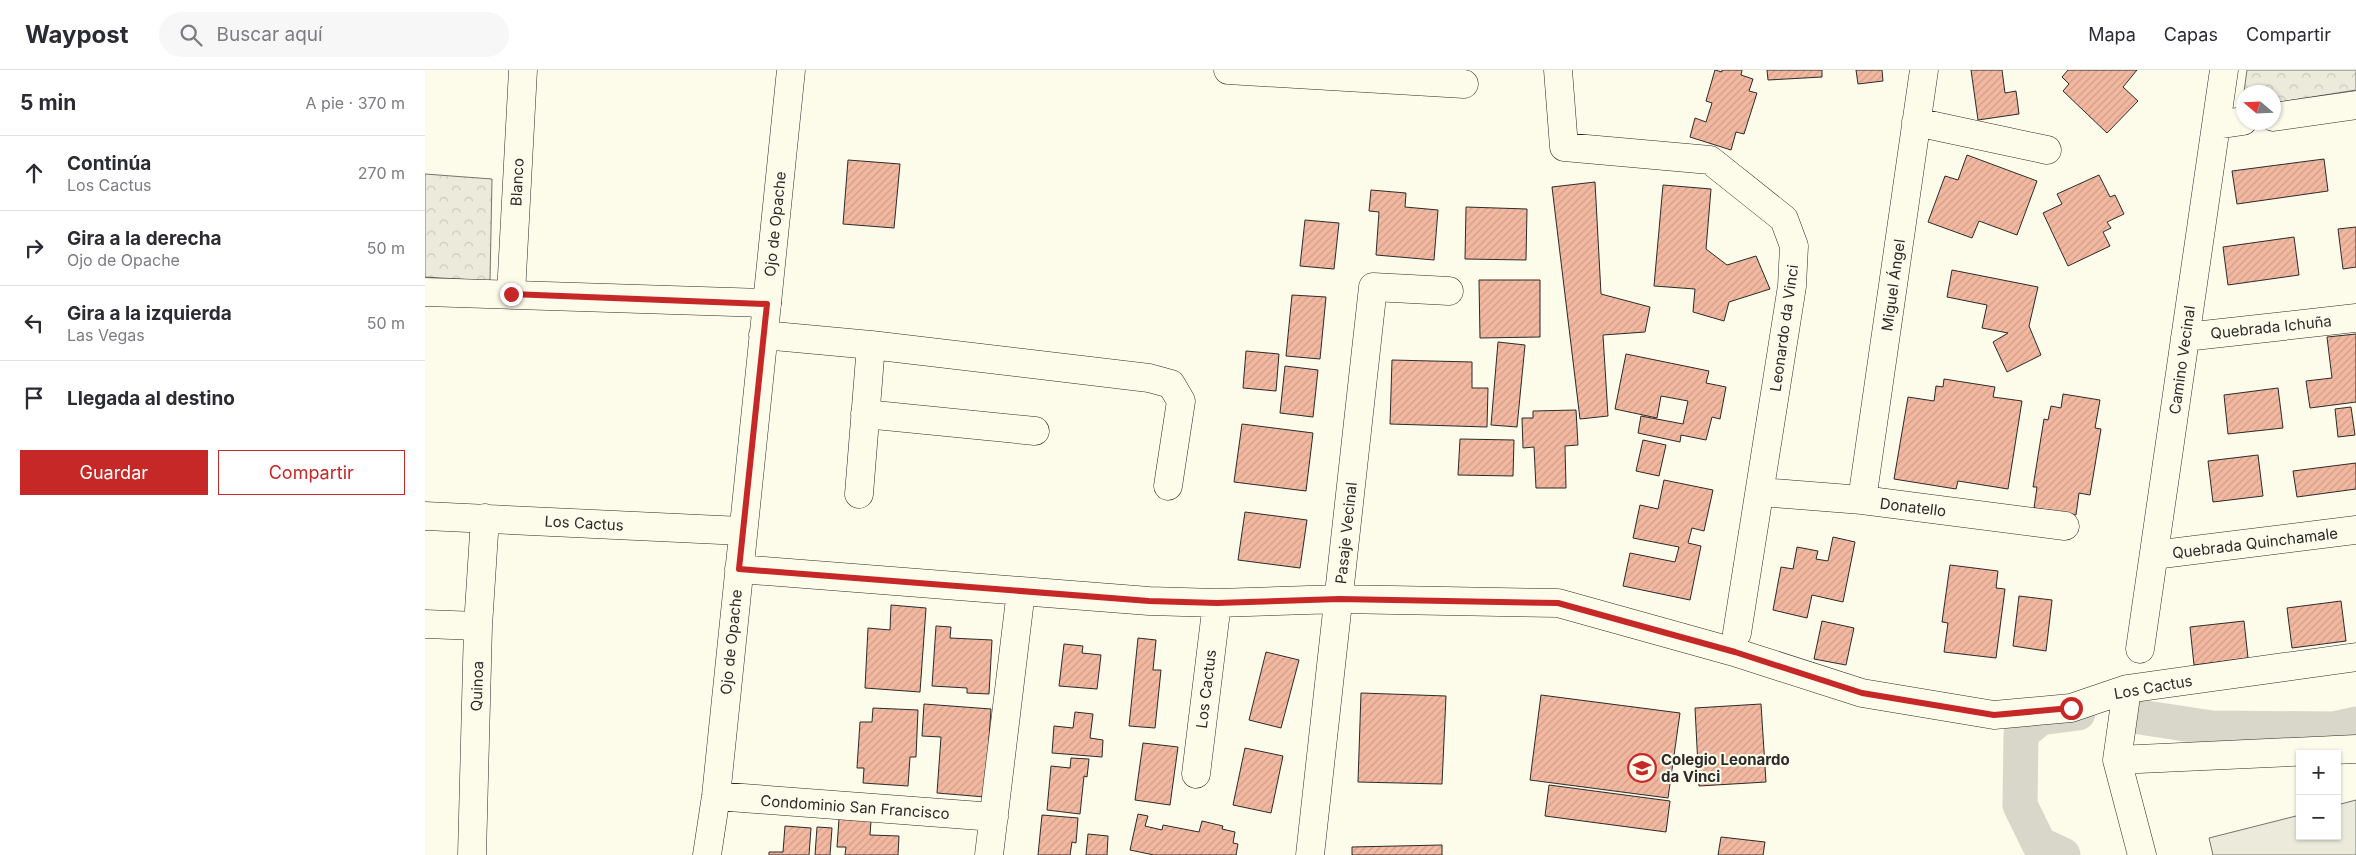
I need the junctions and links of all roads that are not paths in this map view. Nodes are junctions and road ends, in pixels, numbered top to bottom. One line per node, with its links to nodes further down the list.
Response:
1 (523, 70): 17 (street, Blanco)
2 (791, 70): 18 (street, Ojo de Opache)
3 (1228, 70): 4 (street)
4 (1238, 70): 8 (street)
5 (1558, 70): 26 (street, Leonardo da Vinci)
6 (1925, 70): 11 (street, Miguel Ángel)
7 (2224, 70): 13 (street, Camino Vecinal)
8 (1464, 84)
9 (2356, 105): 10 (street)
10 (2281, 116)
11 (1916, 122): 14 (street); 28 (street, Miguel Ángel)
12 (2236, 122): 13 (street)
13 (2216, 125): 21 (street, Camino Vecinal)
14 (2047, 150)
15 (1449, 290): 37 (street, Pasaje Vecinal)
16 (425, 292): 17 (street)
17 (511, 294): 18 (street)
18 (767, 304): 20 (street, Ojo de Opache)
19 (2356, 318): 21 (street, Quebrada Ichuña)
20 (763, 335): 22 (street); 33 (street, Ojo de Opache)
21 (2185, 337): 34 (street, Camino Vecinal)
22 (871, 345): 23 (street); 25 (street)
23 (865, 414): 24 (street); 27 (street)
24 (1035, 431)
25 (1168, 486)
26 (1760, 492): 28 (street, Donatello); 41 (street, Leonardo da Vinci)
27 (859, 494)
28 (1862, 500): 31 (street, Donatello)
29 (425, 516): 30 (street, Los Cactus)
30 (485, 518): 33 (street, Los Cactus); 40 (street, Quinoa)
31 (2065, 526)
32 (2356, 530): 34 (street, Quebrada Quinchamale)
33 (743, 531): 35 (street, Ojo de Opache)
34 (2154, 555): 42 (street, Camino Vecinal)
35 (739, 569): 36 (street, Los Cactus); 48 (street, Ojo de Opache)
36 (1021, 592): 38 (street, Los Cactus); 49 (street)
37 (1339, 599): 38 (street, Los Cactus); 44 (street, Los Cactus); 53 (street, Pasaje Vecinal)
38 (1217, 603): 47 (street, Los Cactus)
39 (425, 624): 40 (street)
40 (478, 626): 50 (street, Quinoa)
41 (1737, 633)
42 (2140, 649)
43 (2356, 658): 44 (street, Los Cactus)
44 (2127, 689): 46 (street)
45 (2356, 749): 46 (street)
46 (2117, 760): 54 (street)
47 (1196, 774)
48 (716, 796): 49 (street, Condominio San Francisco); 51 (street, Ojo de Opache)
49 (994, 817): 52 (street)
50 (472, 855)
51 (707, 855)
52 (989, 855)
53 (1309, 855)
54 (2142, 855)

